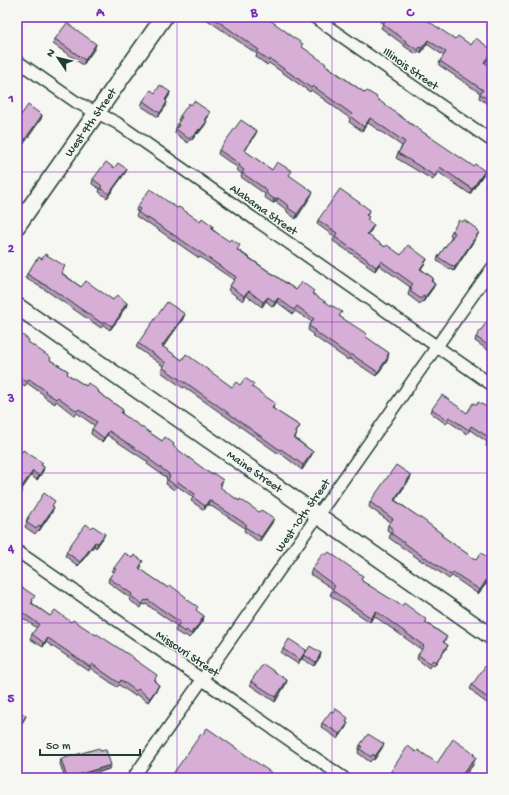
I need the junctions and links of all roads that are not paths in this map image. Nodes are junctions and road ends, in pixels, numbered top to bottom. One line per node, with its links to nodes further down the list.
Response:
1 (164, 17): 4 (street, West 9th Street)
2 (314, 17): 5 (street, Illinois Street)
3 (17, 61): 4 (street, Alabama Street)
4 (97, 112): 6 (street, West 9th Street); 9 (street, Alabama Street)
5 (492, 141)
6 (17, 226)
7 (492, 268): 9 (street, West 10th Street)
8 (17, 306): 11 (street, Maine Street)
9 (437, 346): 10 (street, Alabama Street); 11 (street, West 10th Street)
10 (492, 385)
11 (318, 515): 13 (street, Maine Street); 14 (street, West 10th Street)
12 (17, 551): 14 (street, Missouri Street)
13 (492, 637)
14 (202, 679): 15 (street, West 10th Street); 16 (street, Missouri Street)
15 (133, 778)
16 (344, 778)

